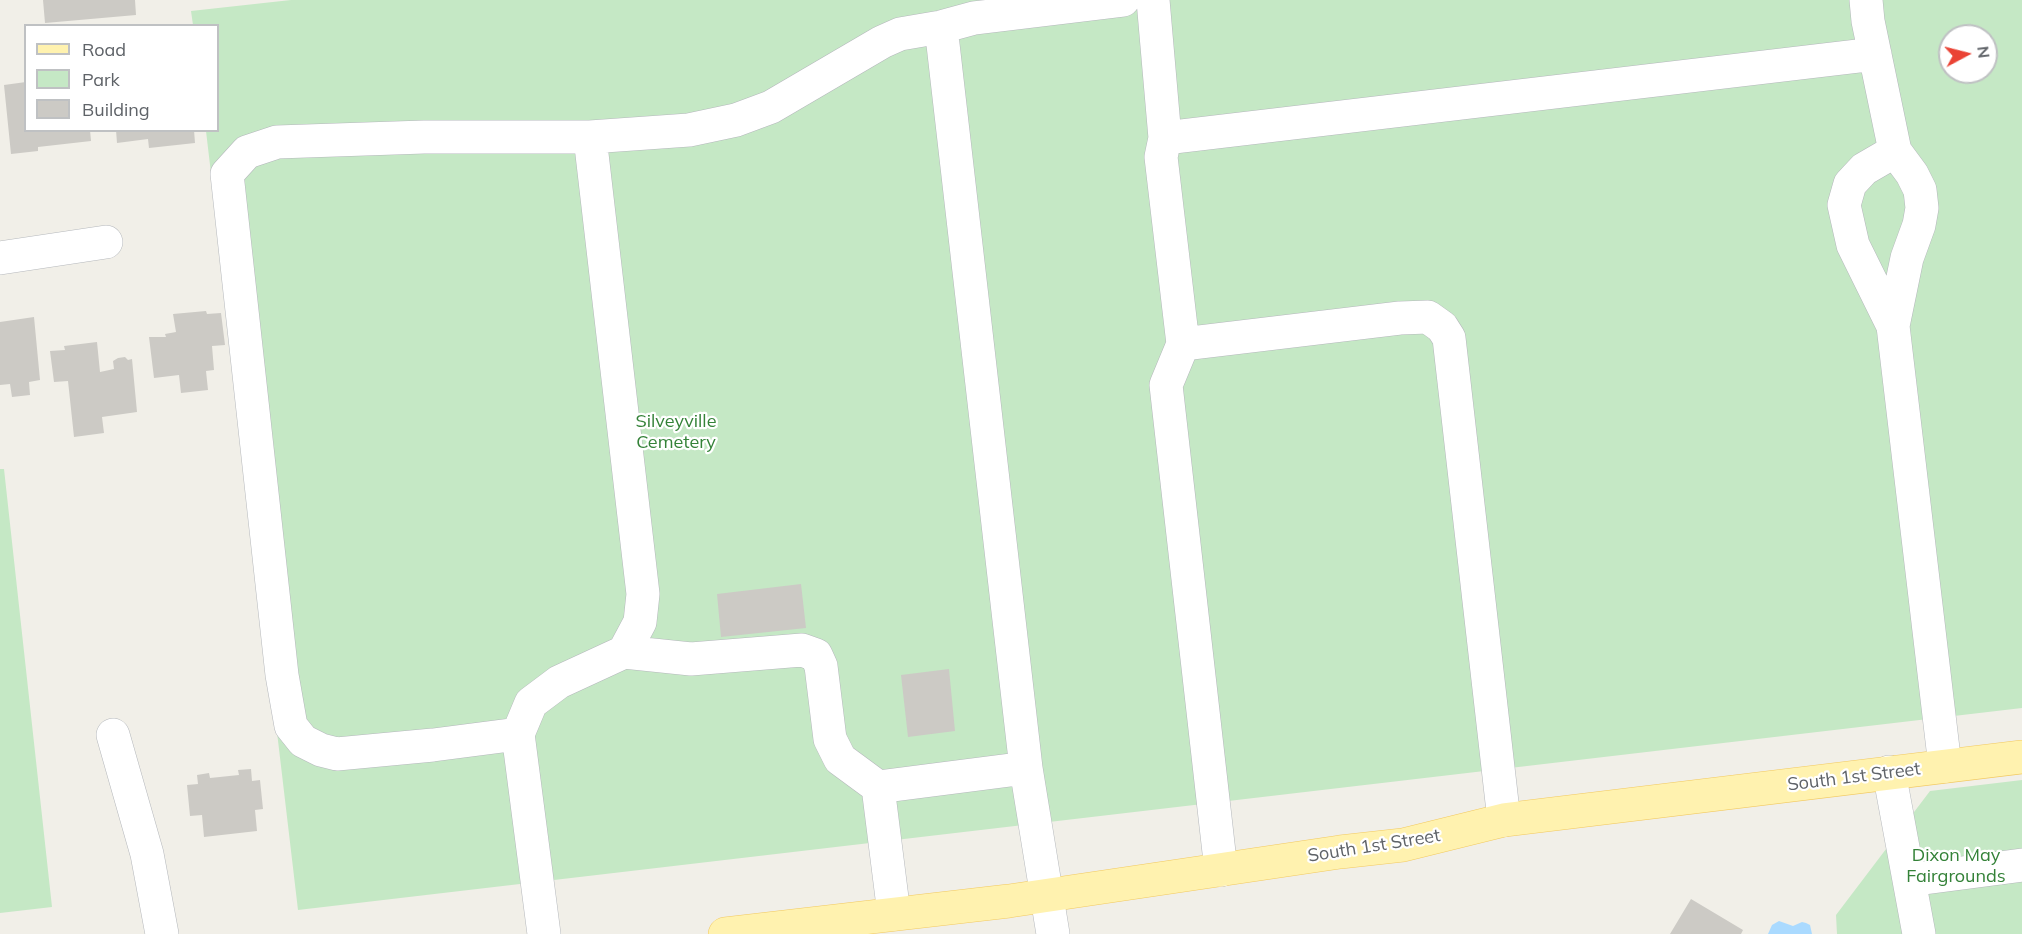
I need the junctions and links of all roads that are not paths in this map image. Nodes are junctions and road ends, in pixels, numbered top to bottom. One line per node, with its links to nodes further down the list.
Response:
1 (1123, 0): 4 (street)
2 (1153, 0): 7 (street)
3 (1866, 0): 5 (street)
4 (941, 27): 6 (street); 18 (street)
5 (1875, 54): 7 (street); 8 (street)
6 (590, 137): 13 (street); 14 (street)
7 (1165, 138): 12 (street)
8 (1895, 151): 11 (street); 11 (street)
9 (106, 242): 10 (street)
10 (0, 258)
11 (1893, 326): 17 (street)
12 (1183, 344): 21 (street); 23 (street)
13 (624, 652): 14 (street); 20 (street)
14 (518, 734): 28 (street)
15 (113, 735): 27 (street)
16 (2022, 757): 17 (main road, South 1st Street)
17 (1945, 766): 19 (main road, South 1st Street)
18 (1026, 768): 20 (street); 25 (street)
19 (1889, 772): 21 (main road, South 1st Street); 24 (street)
20 (878, 787): 26 (street)
21 (1504, 820): 23 (main road, South 1st Street)
22 (2022, 865): 24 (street)
23 (1221, 870): 25 (main road, South 1st Street)
24 (1909, 880): 31 (street)
25 (1046, 895): 26 (main road, South 1st Street); 30 (street)
26 (894, 914): 29 (main road, South 1st Street)
27 (162, 934)
28 (543, 934)
29 (725, 934)
30 (1053, 934)
31 (1919, 934)

